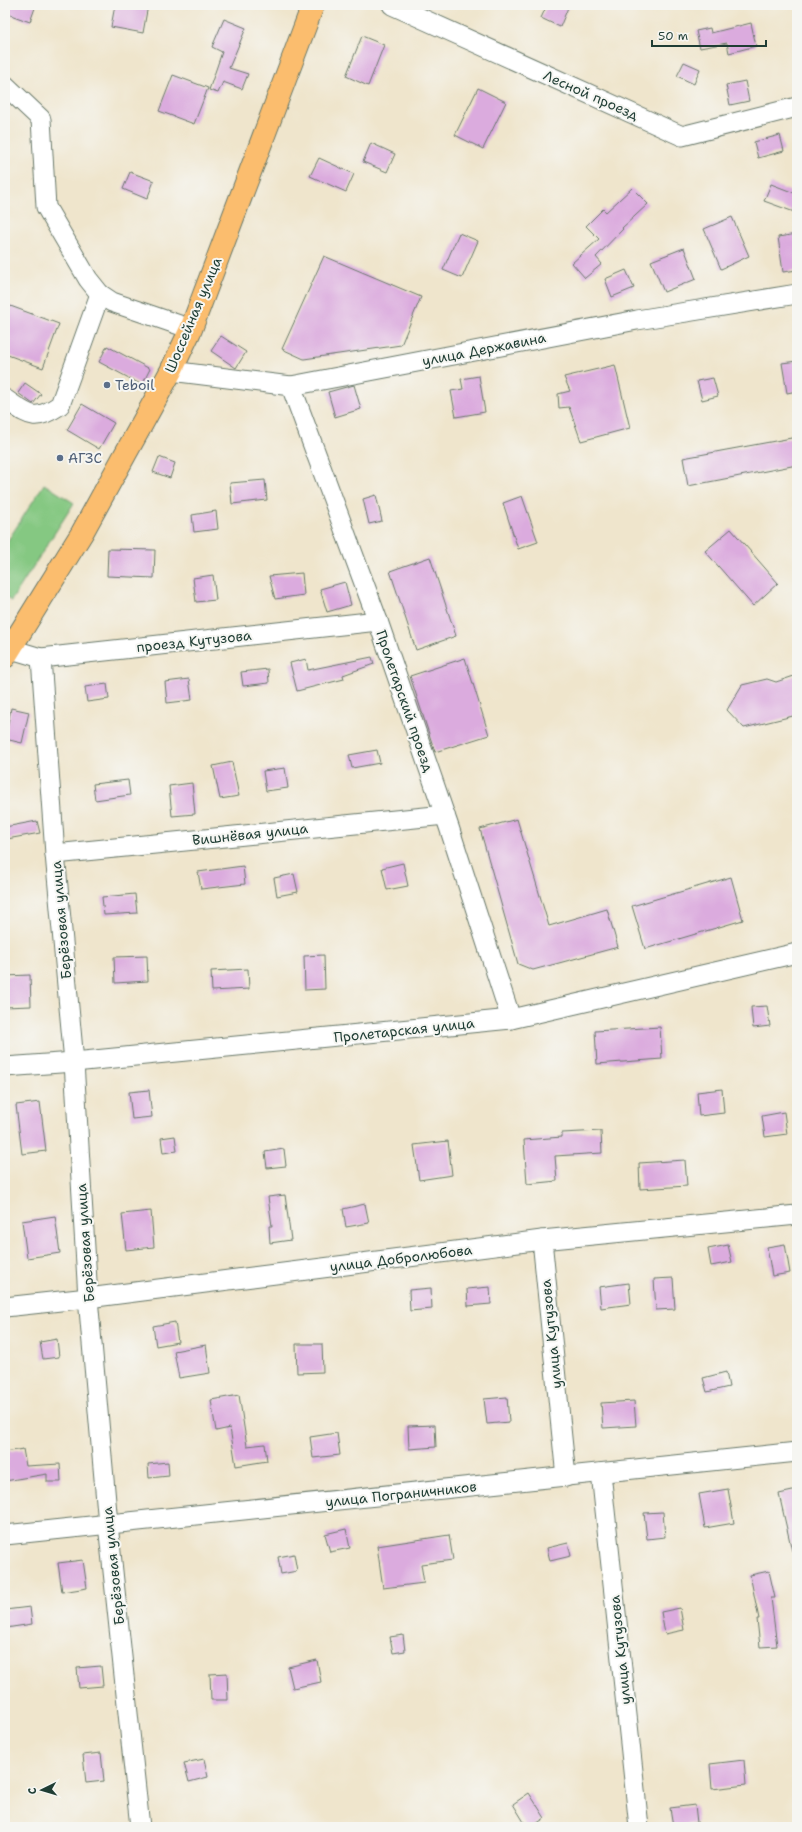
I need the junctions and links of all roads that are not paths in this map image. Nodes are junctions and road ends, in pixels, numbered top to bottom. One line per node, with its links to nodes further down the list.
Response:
1 (313, 5): 7 (main road, Шоссейная улица)
2 (392, 5): 4 (street, Лесной проезд)
3 (5, 85): 5 (street)
4 (797, 108)
5 (100, 294): 7 (street); 10 (street)
6 (797, 294): 9 (street, улица Державина)
7 (191, 329): 8 (main road, Шоссейная улица)
8 (171, 371): 9 (street, улица Державина); 12 (main road, Шоссейная улица)
9 (291, 386): 11 (street, Пролетарский проезд)
10 (5, 399)
11 (378, 621): 13 (street, проезд Кутузова); 14 (street, Пролетарский проезд)
12 (8, 653): 13 (street, проезд Кутузова)
13 (40, 658): 15 (street, Берёзовая улица)
14 (444, 815): 15 (street, Вишнёвая улица); 17 (street, Пролетарский проезд)
15 (55, 854): 18 (street, Берёзовая улица)
16 (797, 953): 17 (street, Пролетарская улица)
17 (511, 1019): 18 (street, Пролетарская улица)
18 (74, 1062): 19 (street, Пролетарская улица); 22 (street, Берёзовая улица)
19 (5, 1067)
20 (797, 1215): 21 (street, улица Добролюбова)
21 (542, 1240): 22 (street, улица Добролюбова); 26 (street, улица Кутузова)
22 (88, 1298): 23 (street, улица Добролюбова); 27 (street, Берёзовая улица)
23 (5, 1307)
24 (797, 1452): 25 (street, улица Пограничников)
25 (601, 1473): 26 (street, улица Пограничников); 30 (street, улица Кутузова)
26 (566, 1477): 27 (street, улица Пограничников)
27 (108, 1524): 28 (street, улица Пограничников); 29 (street, Берёзовая улица)
28 (5, 1535)
29 (140, 1827)
30 (639, 1827)

